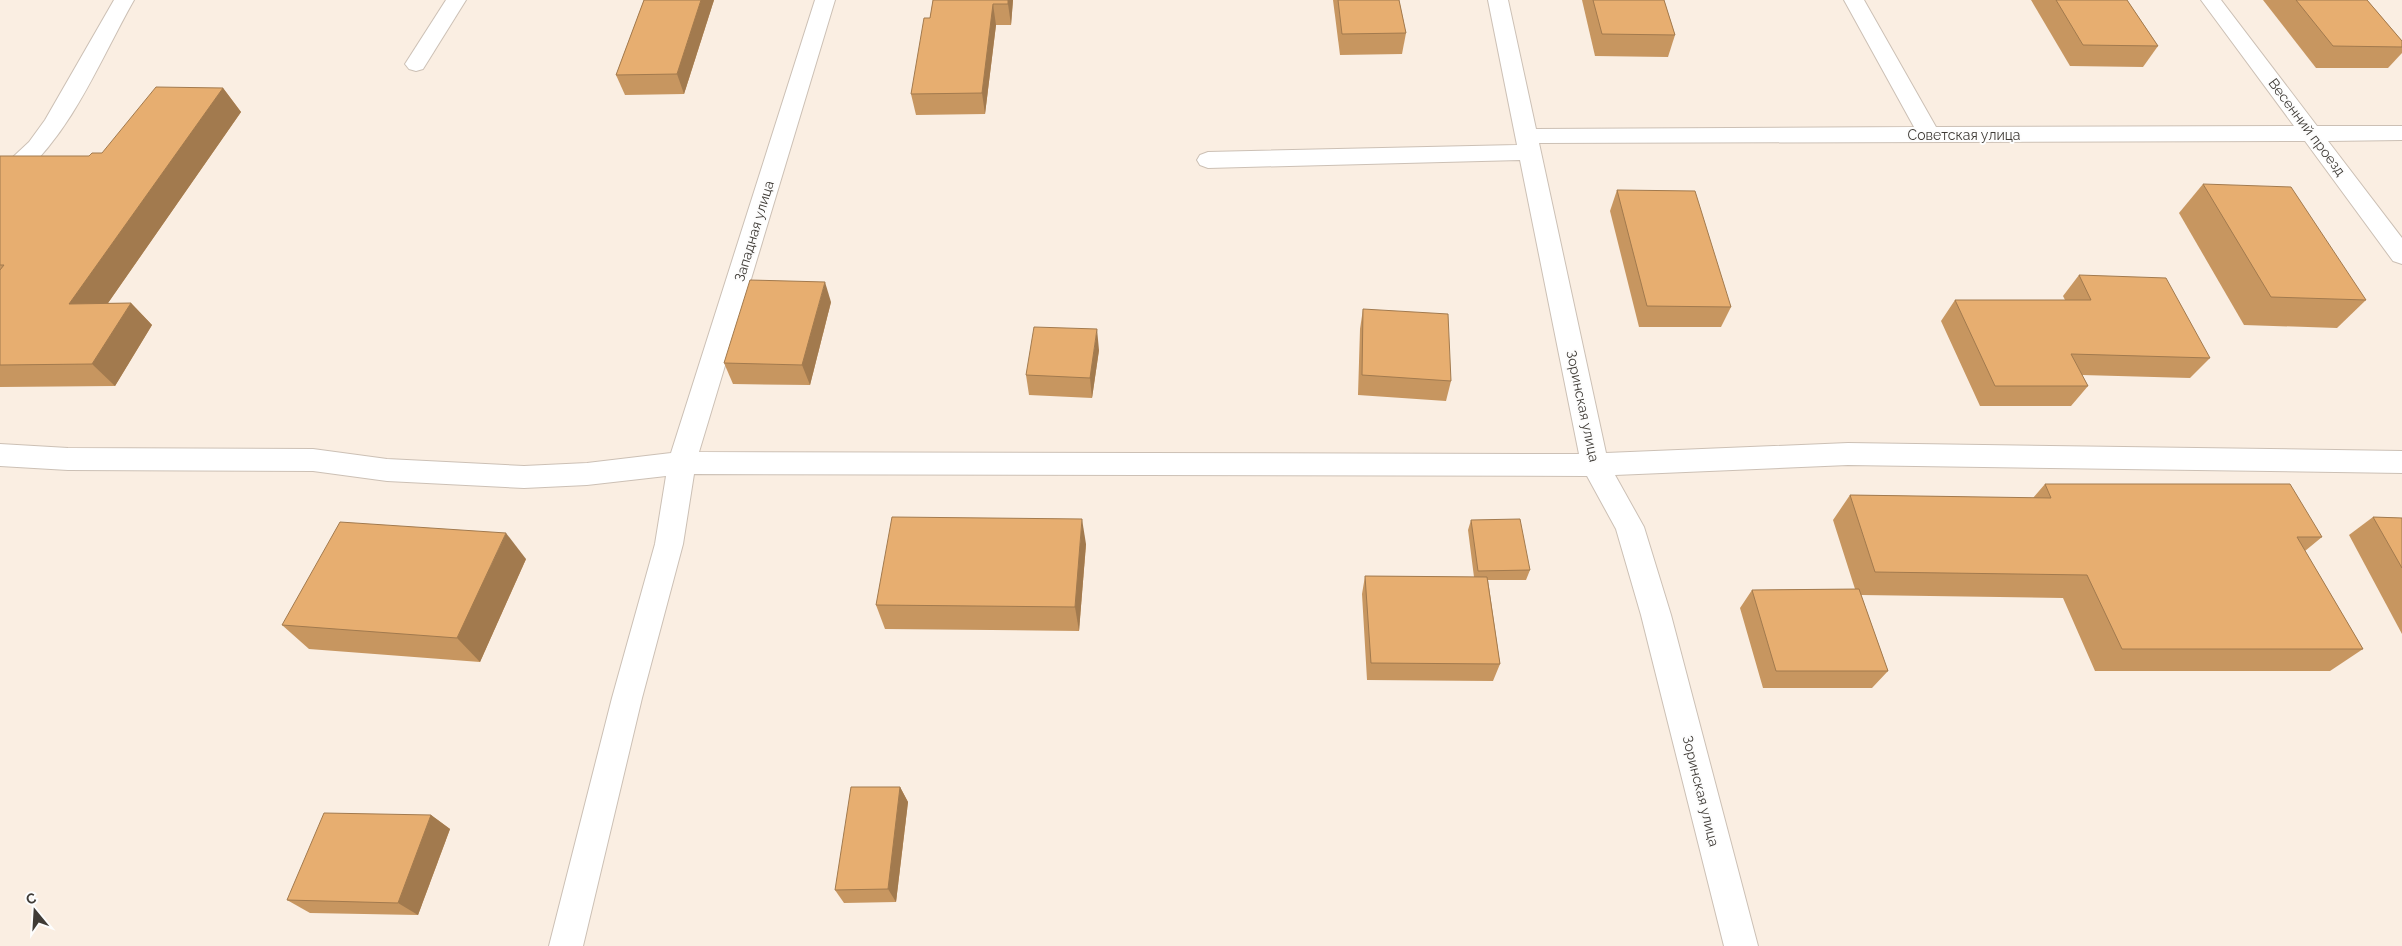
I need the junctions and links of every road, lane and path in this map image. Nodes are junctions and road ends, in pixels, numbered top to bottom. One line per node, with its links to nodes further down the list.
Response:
1 (124, 0): 13 (street)
2 (456, 0): 7 (street)
3 (825, 0): 17 (street, Западная улица)
4 (1498, 0): 11 (street, Зоринская улица)
5 (1854, 0): 10 (street)
6 (2211, 0): 8 (street, Весенний проезд)
7 (416, 64)
8 (2312, 132): 9 (street, Советская улица); 10 (street, Советская улица); 14 (street, Весенний проезд)
9 (2402, 133)
10 (1929, 135): 11 (street, Советская улица)
11 (1527, 144): 12 (street, Советская улица); 18 (street, Зоринская улица)
12 (1208, 160)
13 (0, 182)
14 (2402, 255)
15 (0, 455): 17 (street)
16 (2402, 462): 18 (street)
17 (682, 463): 18 (street); 19 (street, Западная улица)
18 (1594, 465): 20 (street, Зоринская улица)
19 (566, 946)
20 (1740, 946)

